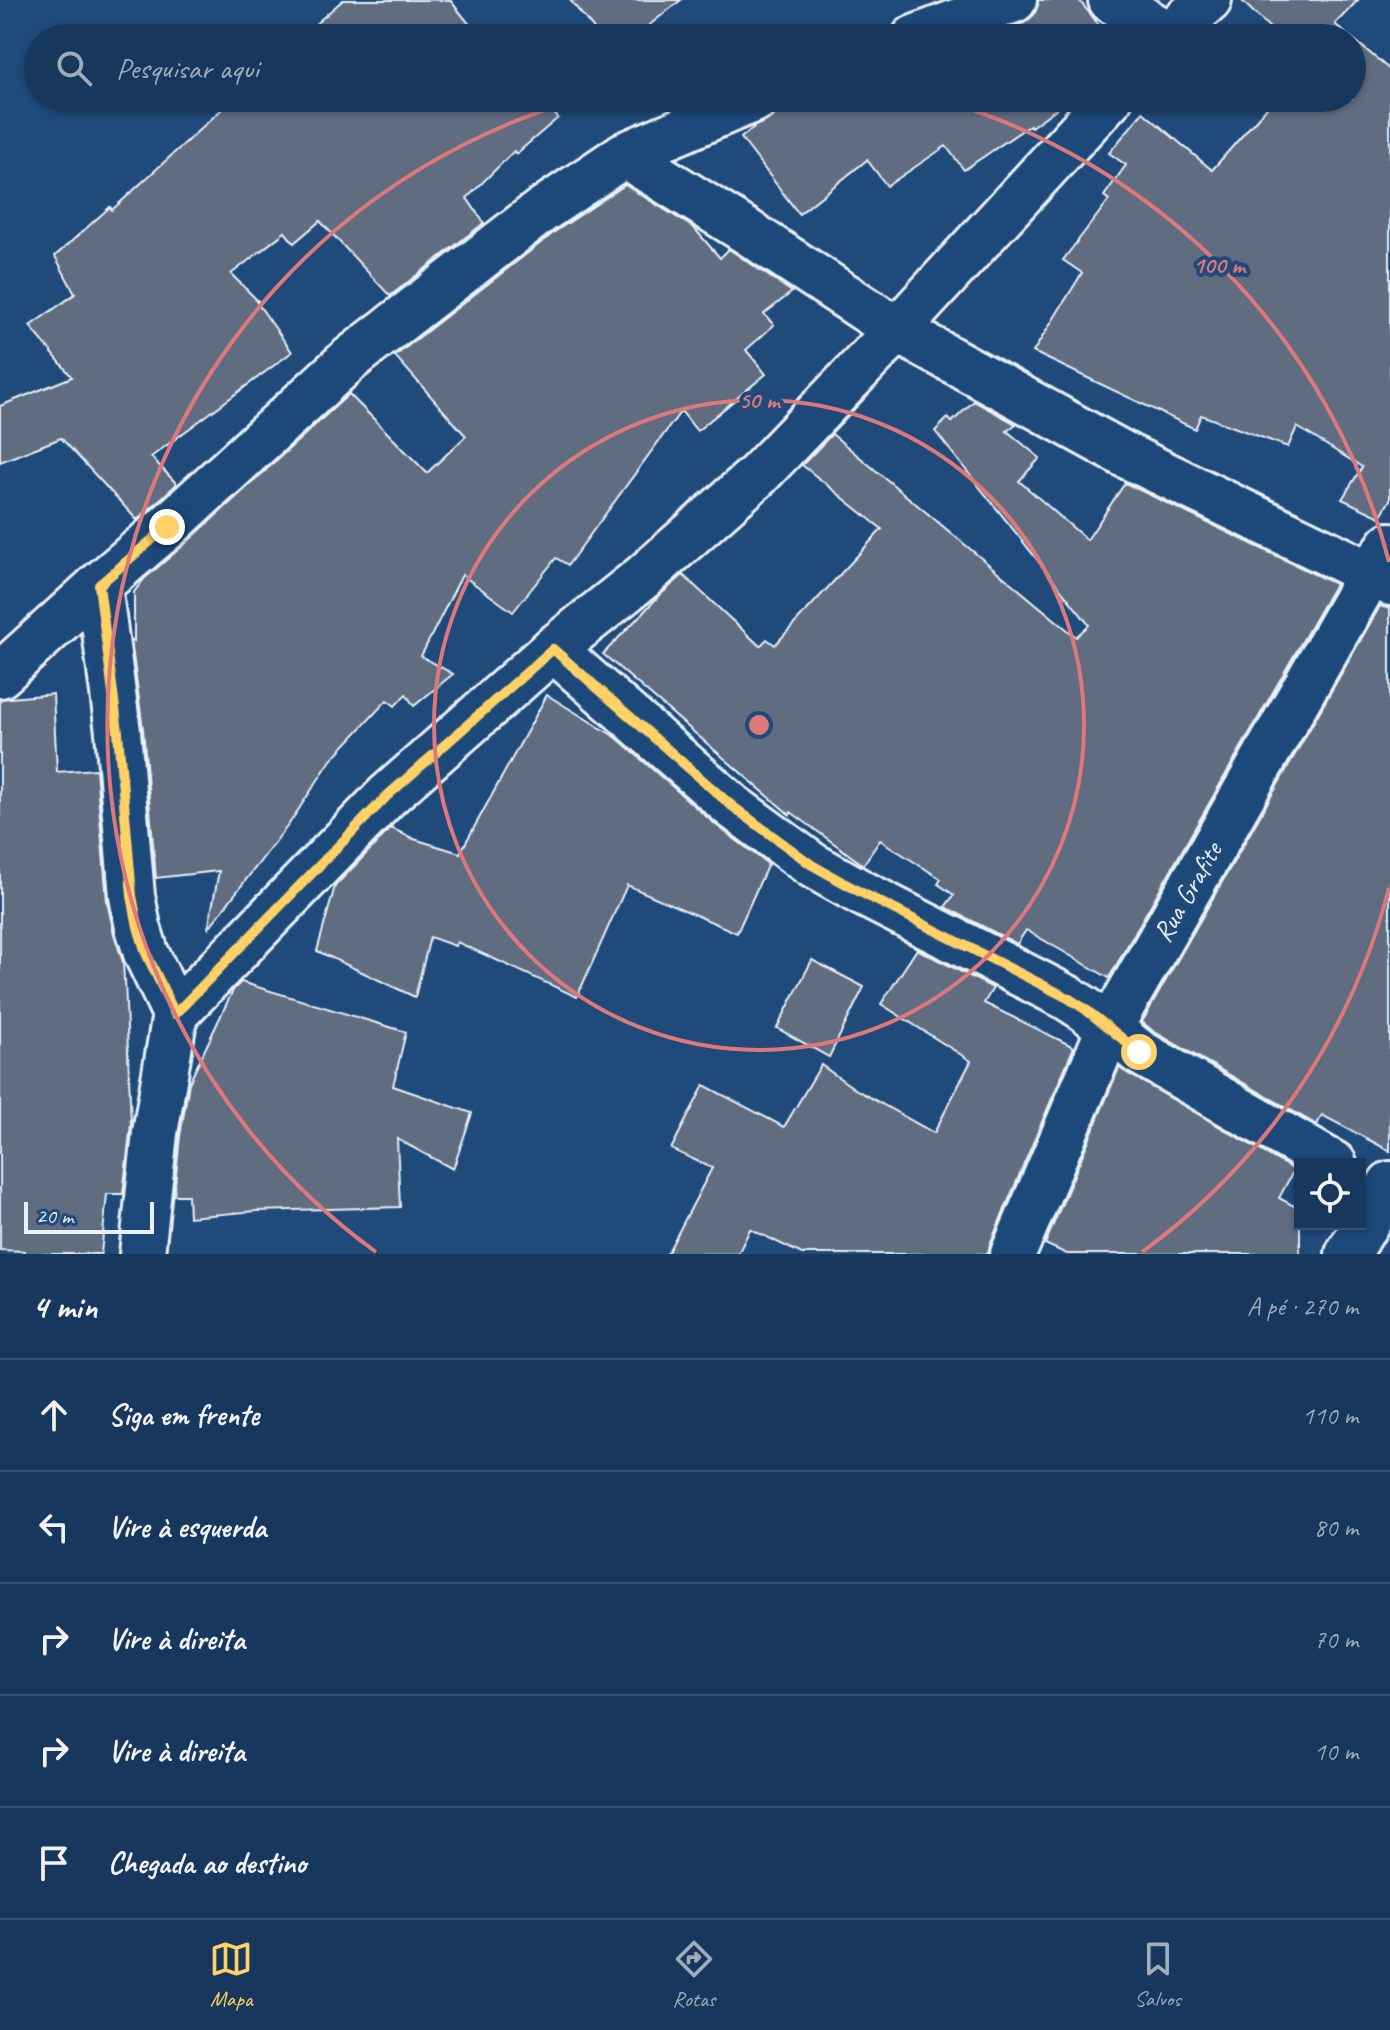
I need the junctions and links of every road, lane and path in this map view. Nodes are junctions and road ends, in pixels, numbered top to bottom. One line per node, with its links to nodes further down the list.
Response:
1 (1014, 0): 4 (street)
2 (1111, 0): 5 (street)
3 (1209, 0): 6 (street)
4 (951, 24)
5 (1148, 24)
6 (1180, 24)
7 (724, 112): 9 (street)
8 (1097, 112): 10 (street)
9 (624, 155): 10 (street); 12 (street)
10 (897, 330): 11 (street); 13 (street)
11 (1384, 567): 16 (street, Rua Grafite)
12 (99, 585): 14 (street); 15 (street)
13 (553, 649): 15 (street); 16 (street)
14 (0, 675)
15 (175, 1014): 19 (street)
16 (1109, 1029): 17 (street); 20 (street, Rua Grafite)
17 (1324, 1158)
18 (1378, 1185): 21 (street)
19 (142, 1254)
20 (1013, 1254)
21 (1348, 1254)

